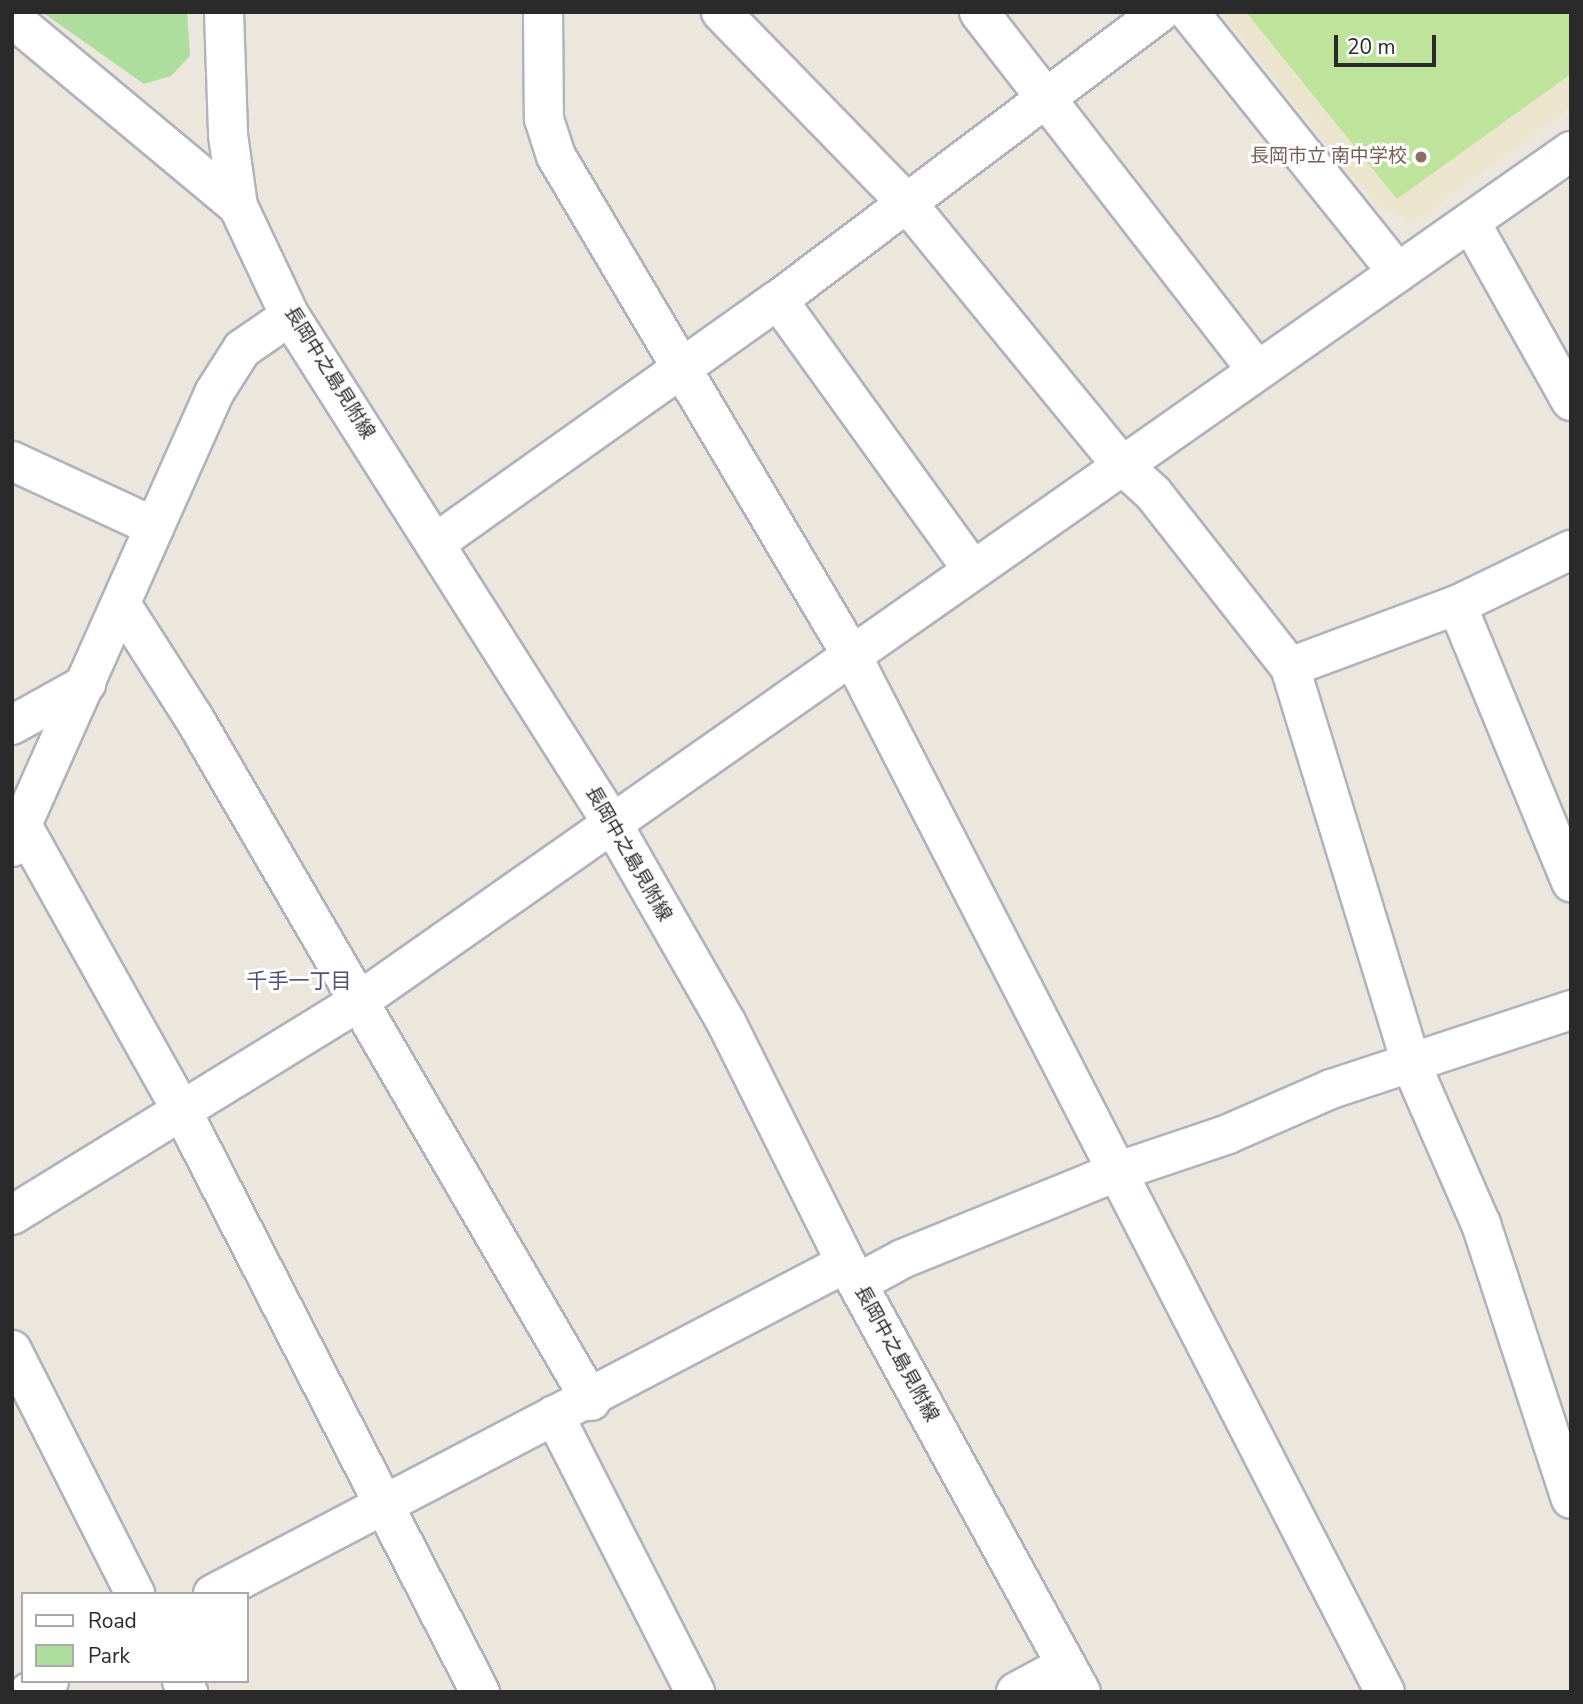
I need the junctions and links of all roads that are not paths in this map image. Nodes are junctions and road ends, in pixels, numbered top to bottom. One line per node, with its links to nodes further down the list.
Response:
1 (224, 12): 11 (street, 長岡中之島見附線)
2 (543, 12): 16 (street)
3 (721, 12): 10 (street)
4 (979, 12): 8 (street)
5 (1160, 12): 8 (street)
6 (1189, 12): 13 (street)
7 (12, 18): 11 (street)
8 (1046, 97): 10 (street); 17 (street)
9 (1571, 152): 12 (street)
10 (907, 203): 14 (street); 20 (street)
11 (238, 206): 15 (street, 長岡中之島見附線)
12 (1471, 223): 13 (street); 18 (street)
13 (1398, 273): 17 (street)
14 (778, 300): 16 (street); 24 (street)
15 (290, 316): 21 (street); 22 (street, 長岡中之島見附線)
16 (684, 366): 22 (street); 27 (street)
17 (1257, 370): 20 (street)
18 (1571, 401)
19 (12, 461): 21 (street)
20 (1121, 464): 24 (street); 28 (street)
21 (155, 527): 25 (street)
22 (437, 542): 31 (street, 長岡中之島見附線)
23 (1571, 550): 26 (street)
24 (973, 570): 27 (street)
25 (121, 604): 29 (street); 34 (street)
26 (1457, 606): 28 (street); 33 (street)
27 (852, 656): 31 (street); 38 (street)
28 (1290, 667): 36 (street)
29 (86, 684): 30 (street); 32 (street)
30 (12, 725)
31 (612, 823): 34 (street); 40 (street, 長岡中之島見附線)
32 (17, 836): 37 (street)
33 (1571, 882)
34 (358, 1002): 37 (street); 42 (street)
35 (1571, 1010): 36 (street)
36 (1411, 1065): 38 (street); 44 (street)
37 (182, 1111): 39 (street); 45 (street)
38 (1119, 1171): 40 (street); 54 (street)
39 (12, 1215)
40 (852, 1273): 42 (street); 48 (street, 長岡中之島見附線)
41 (12, 1350): 46 (street)
42 (591, 1401): 43 (street)
43 (554, 1415): 45 (street); 52 (street)
44 (1570, 1495)
45 (381, 1504): 47 (street); 51 (street)
46 (134, 1592)
47 (217, 1592)
48 (1074, 1678): 53 (street)
49 (45, 1683): 50 (street)
50 (29, 1692)
51 (480, 1692)
52 (695, 1692)
53 (1016, 1692)
54 (1385, 1692)

